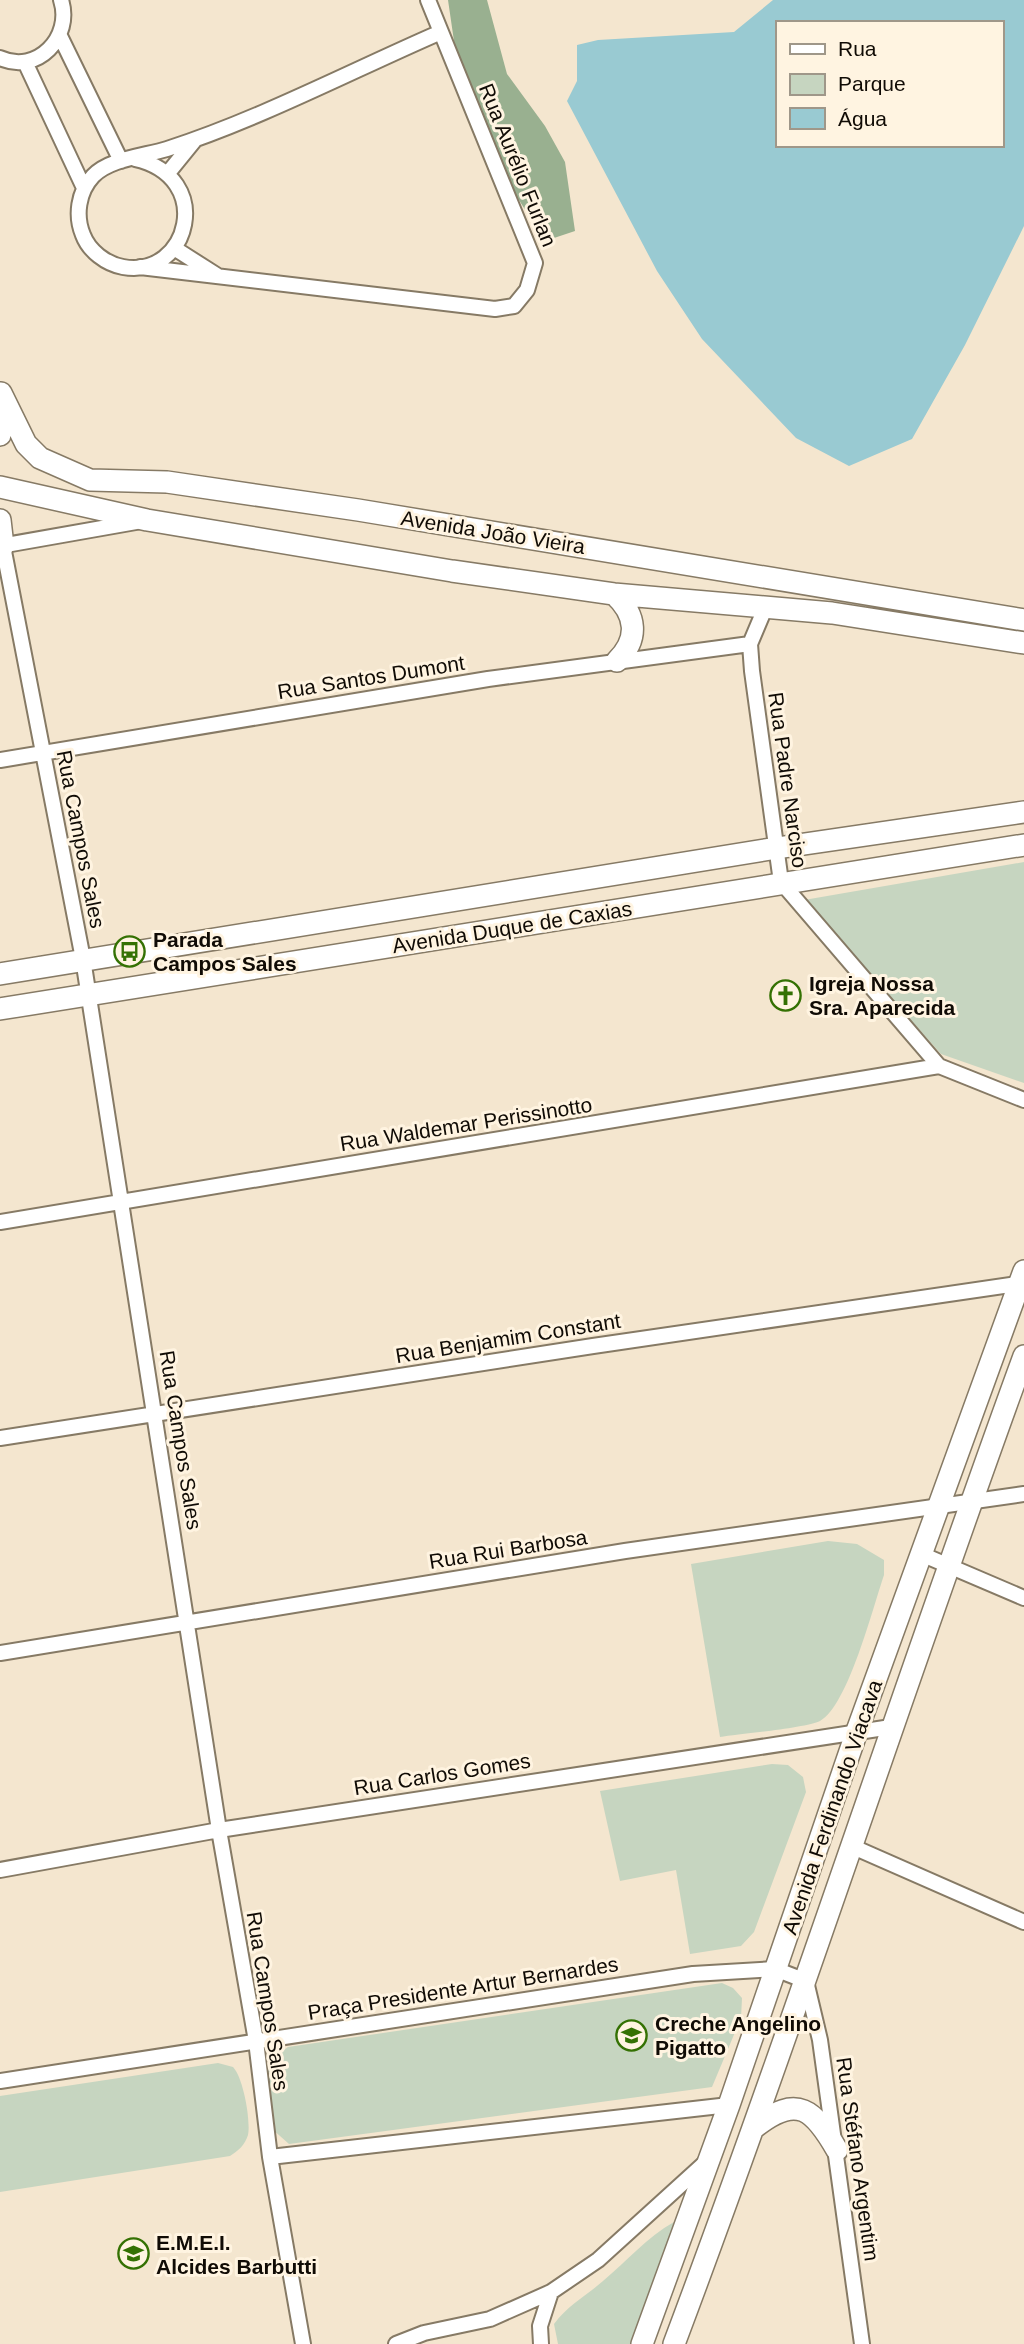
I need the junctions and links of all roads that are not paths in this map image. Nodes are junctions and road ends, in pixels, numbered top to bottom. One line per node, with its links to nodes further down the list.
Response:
1 (61, 0): 4 (street)
2 (428, 0): 3 (street, Rua Aurélio Furlan)
3 (441, 32): 7 (street); 13 (street, Rua Aurélio Furlan)
4 (60, 36): 6 (street); 8 (street)
5 (3, 62): 6 (street)
6 (25, 62): 10 (street)
7 (195, 140): 8 (street); 9 (street)
8 (128, 160): 9 (street); 10 (street)
9 (168, 173): 11 (street)
10 (84, 188): 12 (street)
11 (174, 248): 12 (street); 13 (street, Rua Aurélio Furlan)
12 (140, 267): 13 (street, Rua Aurélio Furlan)
13 (222, 279)
14 (1, 391): 15 (street); 22 (street, Avenida João Vieira)
15 (0, 436)
16 (0, 487): 18 (street, Avenida João Vieira)
17 (0, 520): 19 (street)
18 (147, 520): 19 (street); 20 (street, Avenida João Vieira)
19 (2, 546): 26 (street, Rua Campos Sales)
20 (614, 594): 21 (street, Avenida João Vieira); 25 (street)
21 (766, 606): 23 (street, Avenida João Vieira); 24 (street)
22 (1024, 620)
23 (1024, 643)
24 (750, 644): 25 (street, Rua Santos Dumont); 30 (street, Rua Padre Narciso)
25 (617, 662): 26 (street, Rua Santos Dumont)
26 (44, 753): 27 (street, Rua Santos Dumont); 32 (street, Rua Campos Sales)
27 (0, 760)
28 (1024, 812): 30 (street, Avenida Duque de Caxias)
29 (1024, 845): 31 (street, Avenida Duque de Caxias)
30 (777, 848): 31 (street, Rua Padre Narciso); 32 (street, Avenida Duque de Caxias)
31 (781, 882): 34 (street, Avenida Duque de Caxias); 36 (street, Rua Padre Narciso)
32 (83, 959): 33 (street, Avenida Duque de Caxias); 34 (street, Rua Campos Sales)
33 (0, 974)
34 (88, 995): 35 (street, Avenida Duque de Caxias); 38 (street, Rua Campos Sales)
35 (0, 1009)
36 (939, 1066): 37 (street, Rua Padre Narciso); 38 (street, Rua Waldemar Perissinotto)
37 (1024, 1100)
38 (122, 1202): 39 (street, Rua Waldemar Perissinotto); 42 (street, Rua Campos Sales)
39 (0, 1222)
40 (1022, 1280): 42 (street, Rua Benjamim Constant); 46 (street, Avenida Ferdinando Viacava)
41 (1024, 1356): 45 (street, Avenida Ferdinando Viacava)
42 (156, 1415): 43 (street, Rua Benjamim Constant); 50 (street, Rua Campos Sales)
43 (0, 1438)
44 (1024, 1494): 45 (street, Rua Rui Barbosa)
45 (971, 1502): 46 (street, Rua Rui Barbosa); 48 (street, Avenida Ferdinando Viacava)
46 (939, 1507): 47 (street, Avenida Ferdinando Viacava); 50 (street, Rua Rui Barbosa)
47 (921, 1554): 48 (street); 53 (street, Avenida Ferdinando Viacava)
48 (949, 1565): 49 (street); 52 (street, Avenida Ferdinando Viacava)
49 (1024, 1598)
50 (188, 1622): 51 (street, Rua Rui Barbosa); 54 (street, Rua Campos Sales)
51 (0, 1653)
52 (891, 1727): 53 (street, Rua Carlos Gomes); 55 (street, Avenida Ferdinando Viacava)
53 (856, 1731): 54 (street, Rua Carlos Gomes); 58 (street, Avenida Ferdinando Viacava)
54 (219, 1830): 56 (street, Rua Carlos Gomes); 60 (street, Rua Campos Sales)
55 (851, 1846): 57 (street); 59 (street, Avenida Ferdinando Viacava)
56 (0, 1870)
57 (1024, 1922)
58 (775, 1969): 59 (street, Praça Presidente Artur Bernardes); 60 (street, Praça Presidente Artur Bernardes); 62 (street, Avenida Ferdinando Viacava)
59 (806, 1981): 63 (street, Avenida Ferdinando Viacava); 64 (street, Rua Stéfano Argentim)
60 (256, 2041): 61 (street, Praça Presidente Artur Bernardes); 65 (street, Rua Campos Sales)
61 (0, 2081)
62 (729, 2105): 65 (street); 66 (street, Avenida Ferdinando Viacava)
63 (755, 2127): 64 (street); 72 (street, Avenida Ferdinando Viacava)
64 (837, 2150): 73 (street, Rua Stéfano Argentim)
65 (270, 2157): 68 (street, Rua Campos Sales)
66 (709, 2159): 67 (street); 71 (street, Avenida Ferdinando Viacava)
67 (551, 2292): 69 (street); 70 (street)
68 (303, 2344)
69 (396, 2344)
70 (541, 2344)
71 (642, 2344)
72 (674, 2344)
73 (862, 2344)

